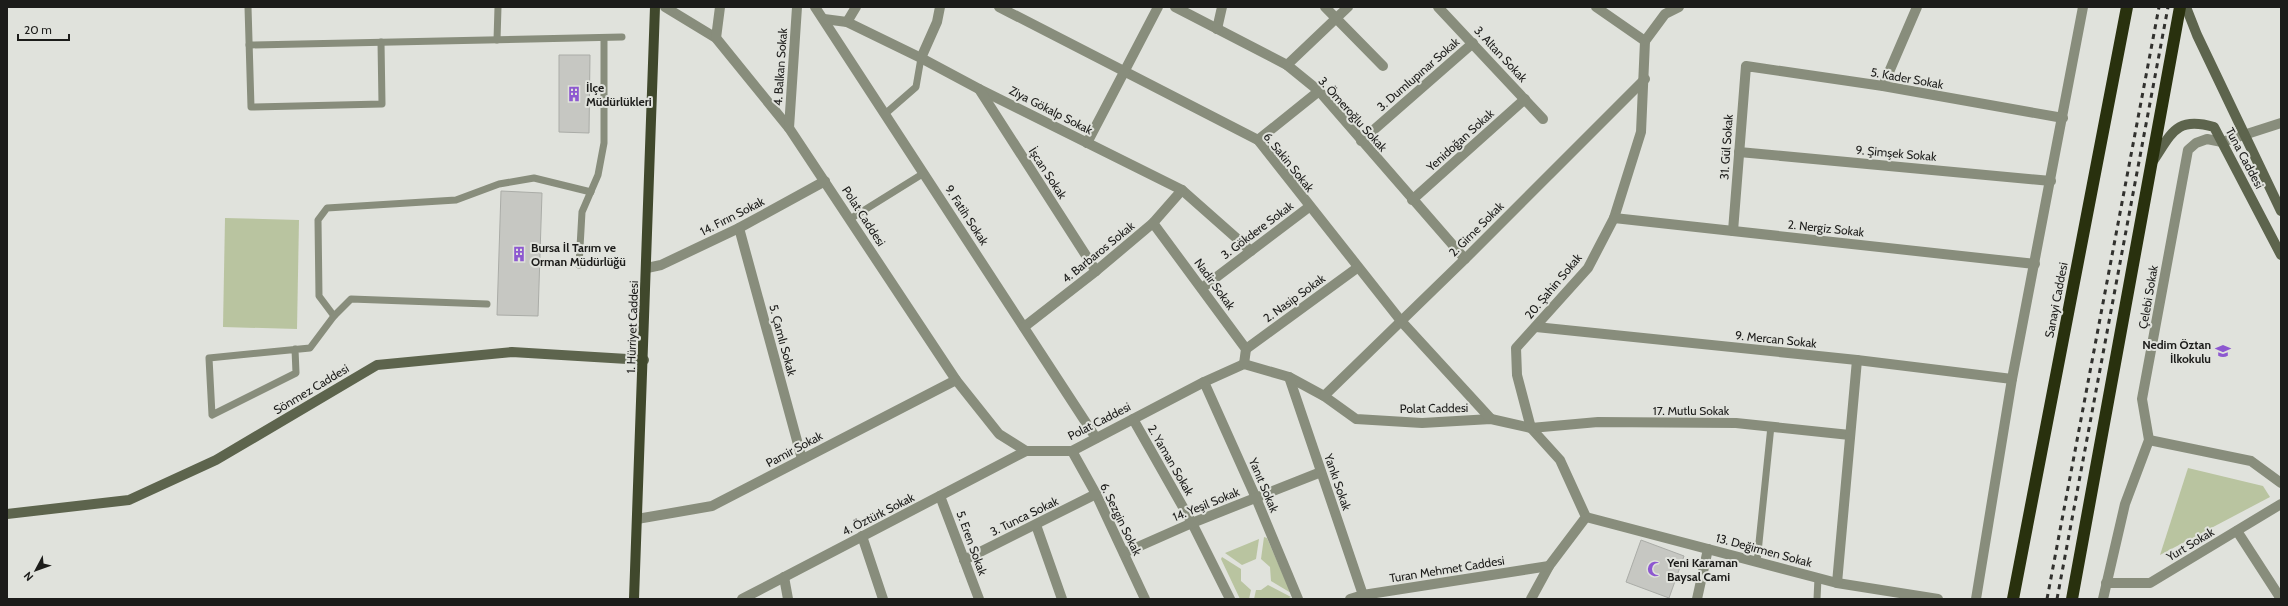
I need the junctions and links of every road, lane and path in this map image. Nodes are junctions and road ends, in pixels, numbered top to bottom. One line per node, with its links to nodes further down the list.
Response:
1 (248, 7): 35 (lane)
2 (498, 7): 31 (lane)
3 (655, 7): 76 (main road, 1. Hürriyet Caddesi)
4 (665, 7): 30 (street, Polat Caddesi)
5 (720, 7): 30 (street)
6 (796, 7): 50 (street, 4. Balkan Sokak)
7 (815, 7): 24 (street, 9. Fatih Sokak)
8 (856, 7): 26 (street)
9 (940, 7): 36 (street)
10 (999, 7): 40 (street, 6. Sakin Sokak)
11 (1158, 7): 40 (street)
12 (1175, 7): 27 (street, 3. Ömeroğlu Sokak)
13 (1222, 7): 27 (street)
14 (1325, 7): 25 (street)
15 (1348, 7): 25 (street)
16 (1438, 7): 34 (street, 3. Altan Sokak)
17 (1596, 7): 32 (street)
18 (1679, 7): 32 (street)
19 (1918, 7): 42 (street)
20 (2083, 7): 47 (street)
21 (2127, 7): 144 (highway, Sanayi Caddesi)
22 (2180, 7): 57 (highway)
23 (2186, 7): 51 (main road, Tuna Caddesi)
24 (824, 19): 26 (street, Ziya Gökalp Sokak); 46 (street, 9. Fatih Sokak)
25 (1336, 19): 37 (street); 38 (street)
26 (847, 22): 36 (street, Ziya Gökalp Sokak)
27 (1217, 29): 37 (street, 3. Ömeroğlu Sokak)
28 (622, 37): 29 (lane)
29 (604, 38): 31 (lane); 62 (lane)
30 (716, 38): 50 (street, Polat Caddesi)
31 (497, 40): 33 (lane)
32 (1645, 41): 41 (street, 20. Şahin Sokak)
33 (381, 42): 35 (lane); 35 (lane)
34 (1473, 43): 45 (street, 3. Altan Sokak); 53 (street, 3. Dumlupınar Sokak)
35 (249, 45)
36 (921, 58): 43 (street, Ziya Gökalp Sokak); 46 (lane)
37 (1287, 65): 44 (street, 3. Ömeroğlu Sokak)
38 (1383, 66)
39 (1746, 66): 42 (street, 5. Kader Sokak); 56 (street, 31. Gül Sokak)
40 (1124, 72): 52 (street, 6. Sakin Sokak); 55 (street)
41 (1644, 79): 66 (street, 20. Şahin Sokak); 73 (street, 2. Girne Sokak)
42 (1883, 86): 47 (street, 5. Kader Sokak)
43 (978, 89): 55 (street, Ziya Gökalp Sokak); 78 (street, İşcan Sokak)
44 (1319, 91): 52 (street); 53 (street, 3. Ömeroğlu Sokak)
45 (1525, 99): 48 (street, 3. Altan Sokak); 63 (street, Yenidoğan Sokak)
46 (885, 114): 58 (street, 9. Fatih Sokak)
47 (2063, 118): 60 (street)
48 (1543, 119)
49 (2281, 123): 51 (street)
50 (789, 128): 59 (street, Polat Caddesi)
51 (2244, 134): 54 (street); 65 (main road, Tuna Caddesi)
52 (1258, 140): 64 (street, 6. Sakin Sokak)
53 (1361, 141): 63 (street, 3. Ömeroğlu Sokak)
54 (2222, 142): 57 (main road, Tuna Caddesi); 72 (main road, Tuna Caddesi); 101 (street, Çelebi Sokak)
55 (1087, 143): 61 (street, Ziya Gökalp Sokak)
56 (1739, 152): 60 (street, 9. Şimşek Sokak); 70 (street, 31. Gül Sokak)
57 (2150, 166): 145 (highway)
58 (924, 173): 67 (lane); 83 (street, 9. Fatih Sokak)
59 (825, 181): 67 (street, Polat Caddesi); 69 (street, 14. Fırın Sokak)
60 (2051, 181): 74 (street)
61 (1182, 190): 68 (street, 4. Barbaros Sokak); 71 (street, Ziya Gökalp Sokak)
62 (591, 192): 75 (lane); 81 (lane)
63 (1412, 200): 73 (street, 3. Ömeroğlu Sokak)
64 (1309, 207): 71 (street, 3. Gökdere Sokak); 77 (street, 6. Sakin Sokak)
65 (2281, 211)
66 (1614, 218): 70 (street, 2. Nergiz Sokak); 84 (street, 20. Şahin Sokak)
67 (850, 219): 92 (street, Polat Caddesi)
68 (1153, 223): 78 (street, 4. Barbaros Sokak); 79 (street, Nadir Sokak)
69 (739, 228): 76 (street, 14. Fırın Sokak); 104 (street, 5. Çamlı Sokak)
70 (1734, 231): 74 (street, 2. Nergiz Sokak)
71 (1251, 251): 79 (street, 3. Gökdere Sokak)
72 (2281, 255)
73 (1465, 259): 82 (street, 2. Girne Sokak)
74 (2035, 264): 91 (street)
75 (579, 266)
76 (647, 268): 87 (main road, 1. Hürriyet Caddesi)
77 (1357, 268): 82 (street, 6. Sakin Sokak); 86 (street, 2. Nasip Sokak)
78 (1096, 271): 83 (street, 4. Barbaros Sokak)
79 (1202, 288): 86 (street, Nadir Sokak)
80 (487, 304): 81 (lane)
81 (334, 316): 85 (lane)
82 (1401, 321): 94 (street, 2. Girne Sokak); 96 (street, 6. Sakin Sokak)
83 (1024, 327): 100 (street, 9. Fatih Sokak)
84 (1536, 327): 88 (street, 9. Mercan Sokak); 98 (street, 20. Şahin Sokak)
85 (296, 349): 85 (lane)
86 (1246, 349): 89 (street)
87 (644, 360): 111 (main road, Sönmez Caddesi); 113 (main road, 1. Hürriyet Caddesi)
88 (1857, 360): 91 (street, 9. Mercan Sokak); 99 (street)
89 (1244, 364): 90 (street, Polat Caddesi); 93 (street, Polat Caddesi)
90 (1289, 377): 94 (street, Polat Caddesi); 105 (street, Yankı Sokak)
91 (2012, 379): 143 (street)
92 (956, 380): 102 (street, Polat Caddesi); 104 (street, Pamir Sokak)
93 (1204, 382): 95 (street, Polat Caddesi); 109 (street, Yanıt Sokak)
94 (1324, 396): 96 (street, Polat Caddesi)
95 (1133, 419): 100 (street, Polat Caddesi); 114 (street, 2. Yaman Sokak)
96 (1491, 419): 98 (street, Polat Caddesi)
97 (1771, 426): 98 (street, 17. Mutlu Sokak); 99 (street, 17. Mutlu Sokak); 121 (lane)
98 (1531, 428): 112 (street)
99 (1850, 435): 125 (street)
100 (1096, 438): 103 (street, Polat Caddesi)
101 (2149, 440): 106 (street); 126 (street)
102 (1026, 451): 103 (street, Polat Caddesi); 108 (street, 4. Öztürk Sokak)
103 (1072, 451): 107 (street, 6. Sezgin Sokak)
104 (802, 459): 113 (street, Pamir Sokak)
105 (1321, 472): 109 (street, 14. Yeşil Sokak); 127 (street, Yankı Sokak)
106 (2281, 484)
107 (1096, 494): 115 (street, 3. Tunca Sokak); 119 (street, 6. Sezgin Sokak)
108 (940, 496): 117 (street, 4. Öztürk Sokak); 120 (street, 5. Eren Sokak)
109 (1256, 498): 114 (street, 14. Yeşil Sokak); 137 (street, Yanıt Sokak)
110 (2281, 504): 116 (street, Yurt Sokak)
111 (7, 514)
112 (1586, 517): 118 (street, 13. Değirmen Sokak); 122 (street)
113 (637, 519): 129 (main road, 1. Hürriyet Caddesi)
114 (1192, 523): 119 (street, 14. Yeşil Sokak); 136 (street, 2. Yaman Sokak)
115 (1036, 525): 120 (street, 3. Tunca Sokak); 134 (street)
116 (2236, 531): 126 (street, Yurt Sokak); 128 (street)
117 (862, 536): 123 (street, 4. Öztürk Sokak); 132 (street)
118 (1708, 549): 121 (street, 13. Değirmen Sokak); 140 (street)
119 (1124, 553): 135 (street, 6. Sezgin Sokak)
120 (964, 560): 133 (street, 5. Eren Sokak)
121 (1757, 562): 124 (street, 13. Değirmen Sokak)
122 (1549, 566): 127 (street, Turan Mehmet Caddesi); 139 (street)
123 (784, 577): 130 (street, 4. Öztürk Sokak); 131 (street)
124 (1818, 578): 125 (street, 13. Değirmen Sokak); 141 (lane)
125 (1837, 583): 142 (street, 13. Değirmen Sokak)
126 (2106, 583): 146 (street)
127 (1363, 594): 138 (street, Turan Mehmet Caddesi)
128 (2281, 598)
129 (634, 599)
130 (742, 599)
131 (788, 599)
132 (883, 599)
133 (979, 599)
134 (1062, 599)
135 (1146, 599)
136 (1230, 599)
137 (1298, 599)
138 (1350, 599)
139 (1531, 599)
140 (1697, 599)
141 (1817, 599)
142 (1938, 599)
143 (1976, 599)
144 (2012, 599)
145 (2072, 599)
146 (2103, 599)

